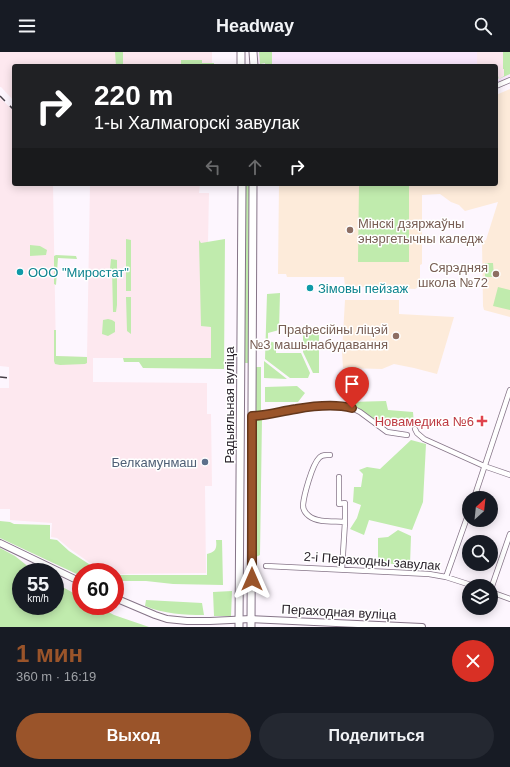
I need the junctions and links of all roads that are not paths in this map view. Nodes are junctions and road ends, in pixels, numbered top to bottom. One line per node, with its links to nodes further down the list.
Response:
1 (241, 52): 3 (main road)
2 (253, 52): 4 (main road)
3 (241, 64)
4 (254, 64)
5 (510, 80): 6 (street)
6 (498, 85)
7 (242, 186): 17 (main road, Радыяльная вуліца)
8 (253, 186): 10 (main road, Радыяльная вуліца)
9 (510, 390): 14 (street)
10 (252, 416): 12 (street); 18 (main road, Радыяльная вуліца)
11 (414, 429): 14 (street)
12 (407, 435)
13 (330, 455): 20 (street)
14 (484, 466): 15 (street); 19 (street)
15 (510, 475)
16 (340, 477): 20 (street)
17 (240, 486): 18 (main road); 33 (main road, Радыяльная вуліца)
18 (251, 486): 34 (main road, Радыяльная вуліца)
19 (476, 491)
20 (345, 522): 25 (street)
21 (464, 527): 26 (street)
22 (510, 534): 28 (street)
23 (0, 543): 27 (street)
24 (266, 566): 25 (street, 2-і Пераходны завулак)
25 (342, 569): 26 (street, 2-і Пераходны завулак)
26 (446, 577): 29 (street, 2-і Пераходны завулак)
27 (72, 578)
28 (495, 579)
29 (462, 582)
30 (498, 593): 31 (street)
31 (510, 598)
32 (124, 602): 33 (street, Пераходная вуліца)
33 (240, 619): 34 (street, Пераходная вуліца); 35 (main road, Радыяльная вуліца)
34 (251, 619): 36 (main road, Радыяльная вуліца); 37 (street, Пераходная вуліца)
35 (239, 627)
36 (251, 627)
37 (422, 627)

